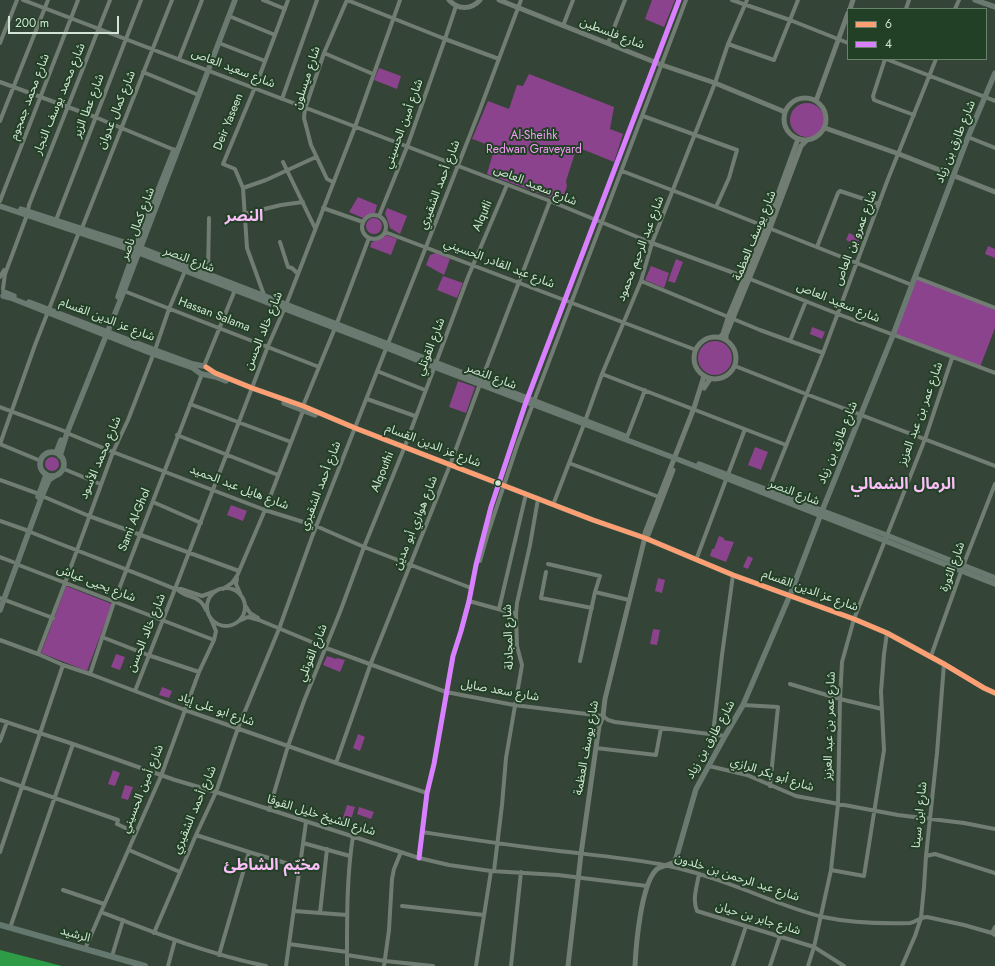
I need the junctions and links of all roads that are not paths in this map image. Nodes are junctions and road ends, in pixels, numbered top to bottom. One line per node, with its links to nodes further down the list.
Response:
1 (16, 0): 47 (street)
2 (24, 0): 30 (street, شارع سعيد العاص)
3 (48, 0): 30 (street)
4 (78, 0): 36 (street, شارع محمد جمجوم)
5 (110, 0): 40 (street, شارع محمد يوسف النجار)
6 (141, 0): 43 (street, شارع عطا الزير)
7 (172, 0): 50 (street, شارع كمال عدوان)
8 (202, 0): 52 (street)
9 (232, 0): 60 (main road, شارع كمال ناصر)
10 (236, 0): 34 (main road, شارع كمال ناصر)
11 (263, 0): 33 (street)
12 (288, 0): 33 (street)
13 (317, 0): 72 (street)
14 (347, 0): 37 (street); 51 (street, شارع ميسلون)
15 (400, 0): 37 (street, شارع خالد الحسن)
16 (449, 0): 29 (street)
17 (480, 0): 29 (street)
18 (499, 0): 31 (street, شارع فلسطين)
19 (521, 0): 31 (street, شارع أحمد الشقيري)
20 (574, 0): 39 (street)
21 (625, 0): 48 (street)
22 (679, 0): 58 (street)
23 (686, 0): 59 (street)
24 (732, 0): 28 (street)
25 (747, 0): 28 (street, شارع عبد الرحيم محمود)
26 (798, 0): 38 (street)
27 (975, 0): 32 (main road)
28 (745, 5): 38 (street); 49 (street, شارع عبد الرحيم محمود)
29 (456, 6): 44 (street, شارع أمين الحسيني)
30 (45, 8): 36 (street, شارع سعيد العاص); 67 (street)
31 (518, 8): 39 (street, شارع فلسطين); 53 (street, شارع أحمد الشقيري)
32 (995, 8)
33 (285, 9): 41 (street)
34 (229, 16): 41 (street); 45 (main road, شارع كمال ناصر)
35 (847, 16): 42 (street)
36 (71, 18): 40 (street, شارع سعيد العاص); 70 (street, شارع محمد جمجوم)
37 (393, 19): 44 (street); 63 (street, شارع خالد الحسن)
38 (790, 20): 42 (street); 49 (street)
39 (564, 26): 48 (street, شارع فلسطين)
40 (99, 29): 43 (street, شارع سعيد العاص); 75 (street, شارع محمد يوسف النجار)
41 (274, 35): 57 (street)
42 (838, 38): 46 (street); 73 (street)
43 (126, 39): 50 (street, شارع سعيد العاص); 80 (street, شارع عطا الزير)
44 (445, 39): 53 (street); 89 (street, شارع أمين الحسيني)
45 (219, 42): 57 (street); 60 (main road, شارع كمال ناصر)
46 (847, 42)
47 (0, 43)
48 (608, 43): 58 (street, شارع فلسطين)
49 (728, 44): 66 (street, شارع عبد الرحيم محمود)
50 (153, 49): 52 (street, شارع سعيد العاص); 61 (street, شارع كمال عدوان)
51 (324, 53): 63 (street); 76 (street, شارع ميسلون)
52 (179, 59): 60 (street, شارع سعيد العاص)
53 (499, 59): 95 (street, شارع أحمد الشقيري)
54 (886, 60): 78 (street)
55 (889, 60): 64 (street)
56 (936, 60): 64 (street, شارع عمرو بن العاص)
57 (265, 61): 68 (street)
58 (656, 62): 59 (street, شارع فلسطين); 116 (street)
59 (662, 65): 66 (street, شارع فلسطين); 79 (street)
60 (207, 70): 68 (street, شارع سعيد العاص); 69 (main road, شارع كمال ناصر); 91 (main road, شارع كمال ناصر)
61 (143, 72): 69 (street); 84 (street, شارع كمال عدوان)
62 (995, 73): 71 (main road, شارع طارق بن زياد)
63 (374, 74): 82 (street, شارع خالد الحسن)
64 (929, 76): 71 (street); 78 (street, شارع عمرو بن العاص)
65 (0, 82): 67 (street)
66 (715, 83): 77 (street, شارع فلسطين); 85 (street, شارع عبد الرحيم محمود)
67 (14, 88): 70 (street); 81 (street)
68 (254, 88): 72 (street, شارع سعيد العاص); 101 (street, Deir Yaseen)
69 (196, 94): 91 (main road, شارع كمال ناصر)
70 (41, 98): 75 (street); 105 (street, شارع محمد جمجوم)
71 (986, 98): 74 (street); 86 (main road, شارع طارق بن زياد)
72 (282, 99): 76 (street, شارع سعيد العاص)
73 (816, 101): 77 (street); 83 (street)
74 (995, 101)
75 (67, 108): 80 (street); 111 (street, شارع محمد يوسف النجار)
76 (305, 109): 82 (street, شارع سعيد العاص); 93 (street, شارع ميسلون)
77 (785, 112): 87 (street)
78 (914, 115): 92 (street, شارع عمرو بن العاص)
79 (643, 116): 85 (street); 97 (street)
80 (95, 117): 84 (street); 115 (street, شارع عطا الزير)
81 (0, 122)
82 (355, 127): 89 (street, شارع سعيد العاص); 99 (street, شارع خالد الحسن)
83 (825, 128): 88 (street); 92 (street)
84 (121, 129): 91 (street); 121 (street, شارع كمال عدوان)
85 (695, 134): 102 (street, شارع عبد الرحيم محمود); 109 (street)
86 (968, 137): 90 (street); 98 (main road, شارع طارق بن زياد)
87 (798, 139): 88 (street); 119 (street, شارع يوسف العظمة)
88 (806, 141): 119 (street, شارع يوسف العظمة)
89 (407, 147): 95 (street, شارع سعيد العاص); 113 (street, شارع أمين الحسيني)
90 (995, 148)
91 (176, 151): 128 (main road, شارع كمال ناصر)
92 (899, 154): 98 (street); 107 (street, شارع عمرو بن العاص)
93 (316, 157): 96 (street); 99 (street, شارع ميسلون)
94 (283, 162): 96 (street)
95 (457, 166): 100 (street, شارع سعيد العاص); 126 (street, شارع أحمد الشقيري)
96 (287, 170): 101 (street); 106 (street)
97 (622, 171): 102 (street); 118 (street)
98 (954, 176): 103 (street); 137 (main road, شارع طارق بن زياد)
99 (333, 182): 110 (street, شارع خالد الحسن)
100 (506, 185): 104 (street, شارع سعيد العاص); 130 (street, Alqutli)
101 (243, 188): 112 (street, Deir Yaseen)
102 (673, 190): 109 (street); 125 (street, شارع عبد الرحيم محمود)
103 (995, 192)
104 (550, 201): 116 (street, شارع سعيد العاص); 139 (street, شارع هواري أبو مدين)
105 (0, 202): 111 (main road, شارع النصر)
106 (303, 202): 112 (street); 120 (street)
107 (879, 204): 127 (street); 129 (street, شارع عمرو بن العاص)
108 (0, 206): 111 (main road, شارع النصر)
109 (716, 207): 119 (street)
110 (323, 208): 117 (street); 120 (street, شارع خالد الحسن)
111 (26, 213): 115 (main road, شارع النصر); 121 (main road, شارع النصر); 134 (street, شارع محمد يوسف النجار); 143 (street, شارع محمد يوسف النجار)
112 (244, 214): 144 (street, Deir Yaseen)
113 (379, 216): 117 (street); 122 (street)
114 (209, 218): 133 (street)
115 (56, 220): 121 (main road, شارع النصر)
116 (596, 221): 118 (street, شارع سعيد العاص); 145 (street)
117 (363, 222): 123 (street)
118 (602, 223): 125 (street, شارع سعيد العاص); 147 (street)
119 (768, 227): 127 (street); 136 (street, شارع يوسف العظمة)
120 (315, 228): 132 (street, شارع خالد الحسن)
121 (81, 230): 128 (main road, شارع النصر); 151 (street, شارع كمال عدوان)
122 (385, 232): 123 (street); 126 (street, شارع عبد القادر الحسيني)
123 (369, 238): 155 (street)
124 (280, 242): 132 (street)
125 (652, 243): 136 (street, شارع سعيد العاص); 138 (street, شارع عبد الرحيم محمود)
126 (426, 247): 130 (street, شارع عبد القادر الحسيني); 162 (street, شارع أحمد الشقيري)
127 (817, 247): 129 (street)
128 (137, 249): 131 (main road, شارع النصر); 133 (main road, شارع النصر); 142 (main road, شارع كمال ناصر); 157 (main road, شارع كمال ناصر)
129 (856, 263): 140 (street); 152 (street, شارع عمرو بن العاص)
130 (473, 265): 135 (street, Alqutli); 139 (street, شارع عبد القادر الحسيني)
131 (185, 271): 141 (main road, شارع النصر); 150 (street, شارع محمد الأسود)
132 (297, 273): 148 (street, شارع خالد الحسن)
133 (208, 274): 144 (main road, شارع النصر)
134 (0, 277)
135 (468, 277): 168 (street, شارع القوتلي)
136 (747, 277): 146 (street, شارع سعيد العاص); 153 (street, شارع يوسف العظمة)
137 (915, 277): 140 (main road, شارع طارق بن زياد); 149 (street)
138 (640, 281): 153 (street); 154 (street, شارع عبد الرحيم محمود)
139 (518, 282): 145 (street, شارع عبد القادر الحسيني); 177 (street, شارع هواري أبو مدين)
140 (912, 285): 158 (main road, شارع طارق بن زياد)
141 (236, 290): 148 (main road, شارع النصر); 156 (street)
142 (124, 291): 150 (street, Hassan Salama); 157 (main road, شارع كمال ناصر)
143 (2, 294): 151 (main road, شارع عز الدين القسام)
144 (264, 295): 148 (main road, شارع النصر)
145 (565, 299): 147 (street, شارع عبد القادر الحسيني); 183 (street)
146 (806, 301): 152 (street, شارع سعيد العاص); 161 (street)
147 (572, 302): 154 (street, شارع عبد القادر الحسيني); 183 (street)
148 (285, 307): 155 (main road, شارع النصر); 163 (street, شارع خالد الحسن)
149 (995, 308)
150 (169, 309): 156 (street, Hassan Salama); 165 (street, شارع محمد الأسود)
151 (48, 311): 157 (main road, شارع عز الدين القسام); 188 (street, شارع كمال عدوان)
152 (838, 314): 158 (street, شارع سعيد العاص); 166 (street, شارع عمرو بن العاص)
153 (730, 318): 159 (street, شارع يوسف العظمة); 160 (street, شارع يوسف العظمة); 161 (street)
154 (623, 322): 164 (street, شارع عبد القادر الحسيني); 174 (street, شارع عبد الرحيم محمود)
155 (336, 325): 162 (main road, شارع النصر); 171 (street)
156 (220, 328): 163 (street, Hassan Salama); 169 (street)
157 (106, 333): 165 (main road, شارع عز الدين القسام); 195 (main road, شارع كمال ناصر)
158 (893, 335): 167 (street, شارع سعيد العاص); 189 (main road, شارع طارق بن زياد)
159 (720, 337): 160 (street); 164 (street)
160 (726, 340): 170 (street)
161 (790, 341): 166 (street)
162 (387, 345): 168 (main road, شارع النصر); 172 (street, شارع أحمد الشقيري)
163 (268, 346): 171 (street, Hassan Salama); 178 (street, شارع خالد الحسن)
164 (696, 350): 176 (street)
165 (154, 352): 169 (main road, شارع عز الدين القسام); 173 (main road, شارع عز الدين القسام); 203 (street, شارع محمد الأسود)
166 (823, 353): 181 (street, شارع عمرو بن العاص)
167 (952, 358): 175 (street, شارع سعيد العاص); 198 (street, شارع عمر بن عبد العزيز)
168 (435, 364): 177 (main road, شارع النصر); 179 (street, شارع القوتلي)
169 (204, 366): 173 (main road); 178 (main road, شارع عز الدين القسام)
170 (735, 366): 176 (street); 181 (street)
171 (319, 367): 186 (street)
172 (377, 372): 179 (street); 182 (street, شارع أحمد الشقيري)
173 (201, 374): 178 (main road, شارع عز الدين القسام); 184 (street, Sami Al-Ghol)
174 (602, 374): 180 (street); 191 (street, شارع عبد الرحيم محمود)
175 (995, 374)
176 (707, 377): 187 (street, شارع يوسف العظمة)
177 (480, 382): 183 (main road, شارع النصر); 209 (street, شارع هواري أبو مدين)
178 (252, 390): 186 (main road, شارع عز الدين القسام); 192 (street, شارع خالد الحسن)
179 (425, 390): 190 (street, شارع القوتلي)
180 (645, 390): 187 (street); 197 (street)
181 (806, 394): 189 (street); 201 (street, شارع عمرو بن العاص)
182 (367, 399): 190 (street); 193 (street, شارع أحمد الشقيري)
183 (530, 401): 191 (main road, شارع النصر); 220 (street); 220 (street)
184 (190, 404): 192 (street); 196 (street, Sami Al-Ghol)
185 (0, 407): 188 (street, شارع هايل عبد الحميد)
186 (303, 408): 193 (main road, شارع عز الدين القسام); 199 (street)
187 (695, 409): 194 (street); 206 (street, شارع يوسف العظمة)
188 (12, 412): 195 (street, شارع هايل عبد الحميد); 200 (street, شارع كمال عدوان)
189 (861, 415): 198 (street); 231 (main road, شارع طارق بن زياد)
190 (415, 416): 202 (street, شارع القوتلي)
191 (585, 422): 197 (main road, شارع النصر); 206 (main road, شارع النصر); 208 (street, شارع عبد الرحيم محمود)
192 (239, 423): 199 (street); 205 (street, شارع خالد الحسن)
193 (354, 429): 202 (main road, شارع عز الدين القسام); 235 (street, شارع أحمد الشقيري)
194 (745, 429): 201 (street); 216 (street)
195 (66, 432): 203 (street, شارع هايل عبد الحميد); 204 (main road, شارع كمال ناصر)
196 (177, 435): 205 (street); 212 (street, Sami Al-Ghol)
197 (628, 437): 206 (main road, شارع النصر)
198 (925, 439): 210 (street); 238 (street, شارع عمر بن عبد العزيز)
199 (291, 442): 215 (street)
200 (0, 444): 207 (street)
201 (786, 445): 222 (street, شارع عمرو بن العاص)
202 (404, 448): 209 (main road, شارع عز الدين القسام); 229 (street, Alqouthi)
203 (113, 452): 212 (street, شارع هايل عبد الحميد); 218 (street, شارع محمد الأسود)
204 (58, 454): 207 (main road); 211 (main road)
205 (227, 455): 215 (street); 221 (street, شارع خالد الحسن)
206 (677, 457): 216 (main road, شارع النصر); 225 (street, شارع يوسف العظمة); 239 (street, شارع يوسف العظمة)
207 (41, 462): 213 (main road)
208 (569, 463): 225 (street); 228 (street, شارع عبد الرحيم محمود)
209 (450, 466): 220 (main road, شارع عز الدين القسام); 246 (street, شارع هواري أبو مدين)
210 (995, 466)
211 (64, 469): 214 (main road); 218 (street)
212 (166, 471): 221 (street, شارع هايل عبد الحميد); 227 (street, Sami Al-Ghol)
213 (46, 474): 214 (main road); 223 (main road)
214 (56, 476): 223 (main road)
215 (278, 476): 230 (street)
216 (727, 477): 222 (main road, شارع النصر); 231 (main road, شارع النصر); 244 (street)
217 (0, 480): 223 (street)
218 (100, 484): 232 (street, شارع محمد الأسود)
219 (995, 484): 249 (street, شارع الثورة)
220 (501, 485): 224 (main road, شارع عز الدين القسام); 257 (street)
221 (213, 489): 230 (street, شارع هايل عبد الحميد); 234 (street, شارع خالد الحسن)
222 (768, 491): 231 (main road, شارع النصر)
223 (41, 495): 232 (street); 236 (main road)
224 (526, 495): 226 (main road, شارع عز الدين القسام); 270 (street)
225 (659, 497): 239 (street, شارع يوسف العظمة)
226 (538, 500): 228 (main road, شارع عز الدين القسام); 239 (main road, شارع عز الدين القسام); 272 (street, شارع المجادلة)
227 (153, 502): 234 (street); 237 (street, Sami Al-Ghol)
228 (553, 505): 239 (main road, شارع عز الدين القسام)
229 (381, 506): 240 (street, شارع القوتلي)
230 (265, 510): 235 (street, شارع هايل عبد الحميد); 250 (street)
231 (821, 513): 238 (main road, شارع النصر); 262 (main road, شارع طارق بن زياد)
232 (89, 516): 237 (street); 241 (street, شارع محمد الأسود)
233 (0, 520): 236 (street)
234 (201, 523): 242 (street, شارع خالد الحسن)
235 (316, 526): 240 (street, شارع هايل عبد الحميد); 280 (street, شارع أحمد الشقيري)
236 (27, 531): 241 (street); 245 (main road)
237 (140, 534): 242 (street); 248 (street, Sami Al-Ghol)
238 (885, 537): 249 (main road, شارع النصر); 276 (street, شارع عمر بن عبد العزيز)
239 (645, 539): 244 (main road, شارع عز الدين القسام); 265 (street, شارع يوسف العظمة)
240 (364, 547): 246 (street, شارع هايل عبد الحميد); 285 (street, شارع القوتلي)
241 (76, 551): 248 (street); 255 (street, شارع محمد الأسود)
242 (189, 553): 250 (street); 258 (street, شارع خالد الحسن)
243 (0, 557): 245 (street, شارع يحيى عياش)
244 (696, 560): 252 (main road, شارع عز الدين القسام)
245 (15, 563): 255 (street, شارع يحيى عياش); 264 (main road)
246 (411, 564): 257 (street, شارع هايل عبد الحميد); 290 (street, شارع هواري أبو مدين)
247 (548, 564): 261 (street)
248 (126, 569): 258 (street); 267 (street, Sami Al-Ghol)
249 (962, 569): 254 (main road, شارع النصر); 256 (main road, شارع النصر); 288 (street, شارع الثورة)
250 (239, 571): 253 (street)
251 (546, 572): 269 (street)
252 (733, 574): 262 (main road, شارع عز الدين القسام); 310 (street)
253 (237, 576): 259 (street); 263 (street)
254 (995, 578)
255 (65, 583): 267 (street, شارع يحيى عياش); 274 (street, شارع محمد الأسود)
256 (995, 584)
257 (471, 588): 266 (street)
258 (176, 589): 260 (street); 273 (street); 275 (street, شارع خالد الحسن)
259 (223, 589): 260 (street); 263 (street)
260 (216, 591): 273 (street)
261 (595, 592): 265 (street); 269 (street)
262 (790, 595): 276 (main road, شارع عز الدين القسام); 301 (main road, شارع طارق بن زياد)
263 (241, 597): 268 (street)
264 (1, 598): 271 (main road); 274 (street)
265 (629, 600): 304 (street, شارع يوسف العظمة)
266 (469, 601): 270 (street); 297 (street)
267 (114, 602): 275 (street, شارع يحيى عياش); 282 (street, Sami Al-Ghol)
268 (244, 603): 277 (street, شارع سعد صايل); 278 (street)
269 (592, 608): 289 (street)
270 (499, 609): 272 (street)
271 (0, 610)
272 (516, 614): 300 (street, شارع المجادلة)
273 (209, 615): 279 (street); 283 (street)
274 (52, 618): 286 (street, شارع محمد الأسود)
275 (162, 619): 283 (street, شارع يحيى عياش); 287 (street, شارع خالد الحسن)
276 (854, 619): 281 (main road, شارع عز الدين القسام); 299 (street, شارع عمر بن عبد العزيز)
277 (260, 620): 278 (street, شارع سعد صايل); 280 (street, شارع سعد صايل)
278 (239, 621): 279 (street)
279 (231, 626): 283 (street)
280 (279, 628): 285 (street, شارع سعد صايل); 307 (street, شارع أحمد الشقيري)
281 (887, 633): 288 (main road, شارع عز الدين القسام); 302 (street)
282 (102, 637): 287 (street); 294 (street, Sami Al-Ghol)
283 (214, 637): 293 (street, شارع أمين الحسيني)
284 (0, 640): 286 (street, شارع ابو على إياد)
285 (326, 648): 290 (street, شارع سعد صايل); 314 (street, شارع القوتلي)
286 (38, 654): 292 (street, شارع ابو على إياد)
287 (148, 656): 293 (street); 296 (street, شارع خالد الحسن)
288 (931, 656): 291 (main road, شارع عز الدين القسام)
289 (580, 660)
290 (371, 663): 297 (street, شارع سعد صايل); 316 (street, شارع هواري أبو مدين)
291 (944, 664): 298 (main road, شارع عز الدين القسام); 328 (street, شارع ابن سينا)
292 (63, 665): 294 (street, شارع ابو على إياد); 309 (street)
293 (199, 672): 303 (street, شارع أمين الحسيني)
294 (90, 674): 296 (street, شارع ابو على إياد)
295 (790, 684): 299 (street)
296 (134, 691): 303 (street, شارع ابو على إياد)
297 (446, 692): 300 (street, شارع سعد صايل); 323 (street)
298 (995, 693)
299 (840, 699): 302 (street); 325 (street, شارع عمر بن عبد العزيز)
300 (514, 704): 304 (street, شارع سعد صايل); 336 (street, شارع المجادلة)
301 (744, 705): 311 (main road, شارع طارق بن زياد); 321 (street)
302 (882, 709): 327 (street)
303 (185, 710): 307 (street, شارع ابو على إياد); 318 (street, شارع أمين الحسيني)
304 (602, 716): 308 (street, شارع سعد صايل); 315 (street, شارع يوسف العظمة)
305 (0, 720): 306 (street, شارع الشيخ خليل القوقا)
306 (6, 722): 309 (street, شارع الشيخ خليل القوقا); 312 (street)
307 (238, 728): 314 (street, شارع ابو على إياد); 322 (street, شارع أحمد الشقيري)
308 (661, 728): 310 (street, شارع سعد صايل); 315 (street)
309 (40, 734): 313 (street, شارع الشيخ خليل القوقا); 320 (street)
310 (713, 734): 311 (street, شارع سعد صايل)
311 (725, 736): 317 (main road, شارع طارق بن زياد)
312 (0, 741)
313 (73, 744): 318 (street, شارع الشيخ خليل القوقا); 324 (street)
314 (288, 746): 316 (street, شارع ابو على إياد); 326 (street, شارع القوتلي)
315 (596, 748): 342 (street, شارع يوسف العظمة)
316 (336, 763): 323 (street, شارع ابو على إياد)
317 (709, 766): 321 (street, شارع أبو بكر الرازي); 346 (main road, شارع طارق بن زياد)
318 (161, 776): 322 (street, شارع الشيخ خليل القوقا); 332 (street, شارع أمين الحسيني)
319 (0, 779): 320 (street)
320 (21, 786): 324 (street); 339 (street)
321 (770, 786): 325 (street, شارع أبو بكر الرازي)
322 (216, 792): 326 (street, شارع الشيخ خليل القوقا); 333 (street, شارع أحمد الشقيري)
323 (427, 793): 331 (street)
324 (54, 798): 332 (street); 371 (street)
325 (838, 804): 327 (street, شارع أبو بكر الرازي); 349 (street, شارع عمر بن عبد العزيز)
326 (269, 810): 329 (street, شارع الشيخ خليل القوقا)
327 (874, 811): 328 (street, شارع أبو بكر الرازي); 349 (street)
328 (930, 820): 330 (street, شارع أبو بكر الرازي); 344 (street, شارع ابن سينا)
329 (306, 822): 334 (street, شارع الشيخ خليل القوقا); 335 (street)
330 (995, 829)
331 (422, 832): 336 (street, شارع عبد الرحمن بن خلدون); 345 (street)
332 (136, 834): 338 (street, شارع أمين الحسيني)
333 (196, 834): 340 (street); 351 (street, شارع أحمد الشقيري)
334 (353, 836): 341 (street, شارع الشيخ خليل القوقا); 343 (street)
335 (303, 843): 337 (street); 348 (street)
336 (496, 844): 342 (street, شارع عبد الرحمن بن خلدون); 350 (street, شارع المجادلة)
337 (327, 849): 343 (street); 362 (street)
338 (129, 850): 351 (street); 358 (street, شارع أمين الحسيني)
339 (0, 852)
340 (249, 852): 348 (street); 380 (street)
341 (401, 852): 345 (street, شارع الشيخ خليل القوقا); 383 (street)
342 (581, 854): 347 (street, شارع عبد الرحمن بن خلدون); 355 (street, شارع يوسف العظمة)
343 (350, 856): 363 (street)
344 (926, 856): 353 (street); 366 (street, شارع ابن سينا)
345 (419, 858): 350 (street, شارع الشيخ خليل القوقا)
346 (675, 862): 347 (street)
347 (668, 866): 354 (street, شارع عبد الرحمن بن خلدون); 356 (street)
348 (299, 867): 360 (street)
349 (831, 870): 365 (street, شارع عمر بن عبد العزيز)
350 (492, 871): 352 (street, شارع الشيخ خليل القوقا); 364 (street, شارع المجادلة)
351 (180, 872): 372 (street, شارع أحمد الشقيري)
352 (521, 872): 355 (street, شارع الشيخ خليل القوقا); 391 (street)
353 (995, 873)
354 (699, 874): 365 (street, شارع عبد الرحمن بن خلدون); 369 (street, شارع جابر بن حيان)
355 (578, 878): 356 (street, شارع الشيخ خليل القوقا); 392 (street, شارع يوسف العظمة)
356 (647, 886): 393 (street)
357 (63, 890): 358 (street)
358 (104, 904): 361 (street, شارع أمين الحسيني)
359 (402, 906): 364 (street)
360 (294, 911): 362 (street); 376 (street)
361 (101, 912): 367 (street); 378 (street, شارع أمين الحسيني)
362 (320, 913): 363 (street)
363 (347, 915): 379 (street)
364 (484, 915): 390 (street, شارع المجادلة)
365 (821, 916): 366 (street, شارع عبد الرحمن بن خلدون); 377 (street, شارع عمر بن عبد العزيز)
366 (920, 918): 373 (street, شارع عبد الرحمن بن خلدون); 398 (street, شارع ابن سينا)
367 (123, 920): 372 (street); 381 (street)
368 (0, 925): 371 (main road, الرشيد)
369 (746, 926): 374 (street, شارع جابر بن حيان); 394 (street)
370 (995, 927): 373 (street)
371 (10, 928): 378 (main road, الرشيد)
372 (154, 933): 375 (street)
373 (994, 934)
374 (780, 936): 377 (street, شارع جابر بن حيان); 395 (street)
375 (175, 940): 380 (street); 385 (street)
376 (289, 944): 379 (street); 387 (street)
377 (814, 947): 396 (street, شارع عمر بن عبد العزيز); 397 (street, شارع جابر بن حيان)
378 (85, 949): 381 (main road, الرشيد)
379 (347, 954): 383 (street); 388 (street)
380 (219, 955): 382 (street)
381 (112, 956): 384 (main road, الرشيد)
382 (241, 964): 386 (street)
383 (385, 964): 389 (street)
384 (145, 966)
385 (168, 966)
386 (266, 966)
387 (286, 966)
388 (347, 966)
389 (433, 966)
390 (476, 966)
391 (511, 966)
392 (568, 966)
393 (635, 966)
394 (733, 966)
395 (770, 966)
396 (808, 966)
397 (844, 966)
398 (902, 966)

